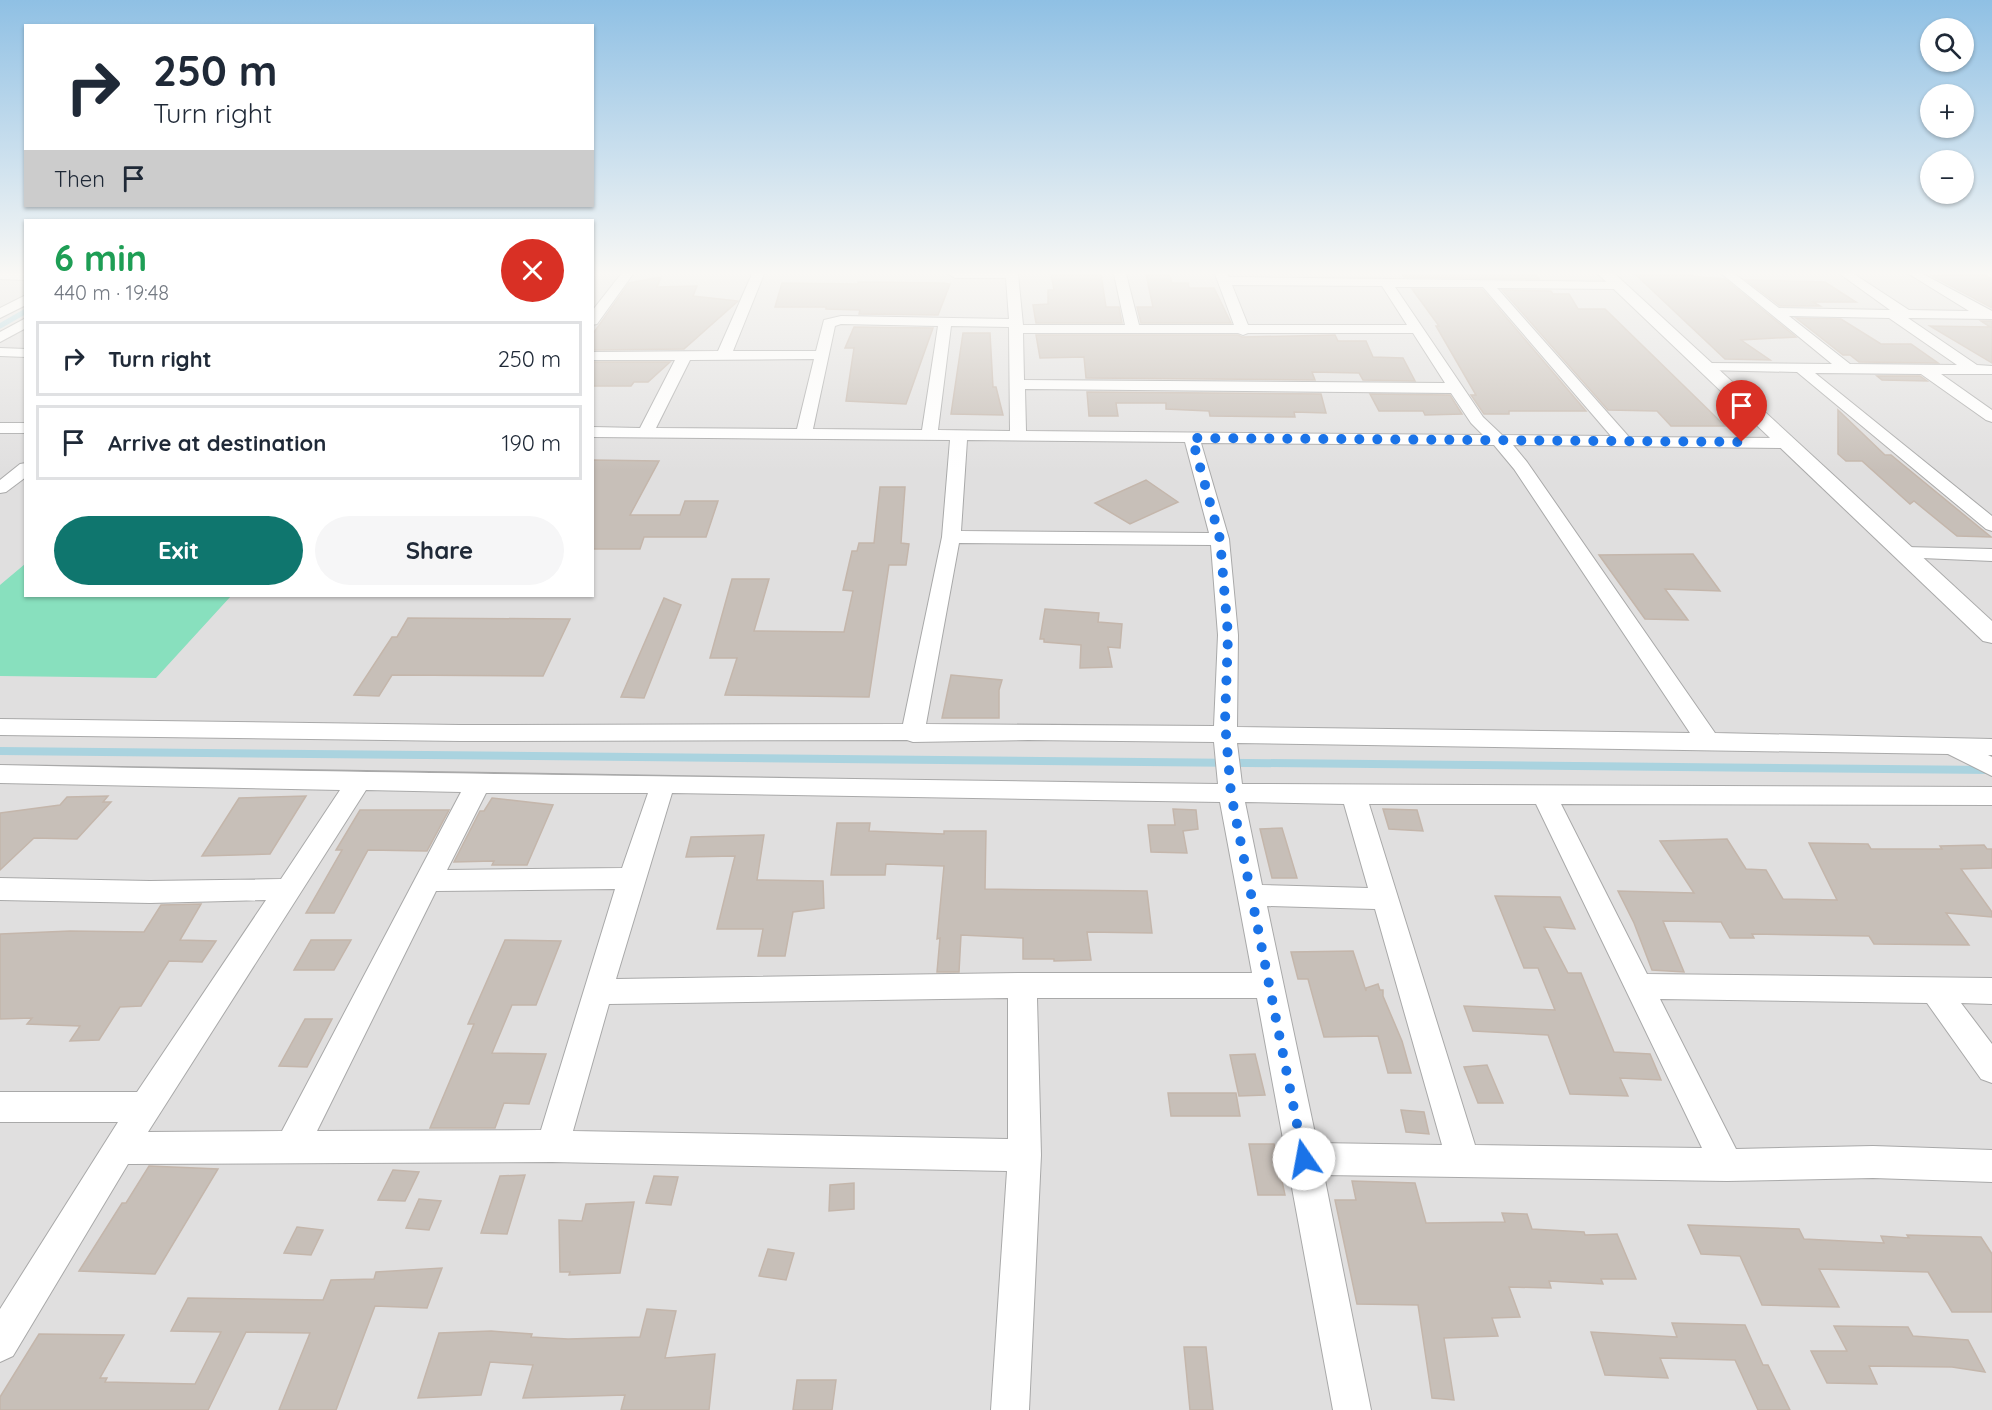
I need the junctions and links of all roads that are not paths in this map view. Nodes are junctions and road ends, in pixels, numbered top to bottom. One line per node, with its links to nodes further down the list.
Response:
1 (730, 340): 13 (street)
2 (825, 340): 14 (street)
3 (943, 340): 31 (street)
4 (1016, 340): 23 (street)
5 (1425, 340): 24 (street)
6 (1536, 340): 36 (street)
7 (1678, 340): 16 (street)
8 (1811, 340): 18 (street)
9 (1933, 340): 20 (street)
10 (0, 352): 11 (street)
11 (24, 353)
12 (685, 355): 13 (street); 15 (street); 29 (street)
13 (724, 355): 14 (street)
14 (822, 355): 30 (street)
15 (594, 356)
16 (1707, 367): 17 (street); 37 (street)
17 (1802, 369): 18 (street); 40 (street)
18 (1847, 369): 19 (street)
19 (1924, 369): 20 (street); 25 (street)
20 (1972, 370): 21 (street); 22 (street)
21 (1992, 370)
22 (1992, 383)
23 (1017, 384): 24 (street); 33 (street)
24 (1454, 388): 35 (street)
25 (1988, 412)
26 (0, 428): 27 (street)
27 (24, 428)
28 (594, 432): 29 (street)
29 (645, 433): 30 (street)
30 (804, 435): 31 (street)
31 (929, 436): 32 (street)
32 (959, 436): 33 (street); 41 (street)
33 (1018, 437): 34 (street)
34 (1192, 438): 35 (street); 42 (street)
35 (1499, 441): 36 (street); 49 (street)
36 (1624, 441): 37 (street)
37 (1789, 443): 43 (street)
38 (24, 470): 39 (street)
39 (0, 488)
40 (1992, 525)
41 (951, 537): 42 (street); 47 (street)
42 (1220, 539): 48 (street)
43 (1905, 554): 44 (street); 45 (street)
44 (1992, 555)
45 (1992, 634)
46 (0, 727): 47 (street)
47 (914, 734): 48 (street)
48 (1226, 736): 49 (street); 57 (street)
49 (1708, 741): 50 (street)
50 (1951, 747): 51 (street); 52 (street)
51 (1992, 747)
52 (1992, 767)
53 (0, 774): 54 (street)
54 (358, 781): 55 (street); 64 (street)
55 (478, 784): 56 (street); 62 (street)
56 (663, 784): 57 (street); 61 (street)
57 (1231, 794): 58 (street); 65 (street)
58 (1354, 795): 59 (street); 66 (street)
59 (1544, 796): 60 (street); 69 (street)
60 (1992, 796)
61 (632, 878): 62 (street); 72 (street)
62 (429, 881): 78 (street)
63 (0, 889): 64 (street)
64 (287, 889): 75 (street)
65 (1251, 895): 66 (street); 68 (street)
66 (1386, 899): 81 (street)
67 (1022, 985): 68 (street); 72 (street); 79 (street)
68 (1268, 986): 80 (street)
69 (1639, 986): 70 (street); 82 (street)
70 (1934, 989): 71 (street); 73 (street)
71 (1992, 991)
72 (599, 992): 76 (street)
73 (1992, 1069)
74 (0, 1107): 75 (street)
75 (144, 1107): 77 (street)
76 (552, 1146): 78 (street); 79 (street)
77 (121, 1148): 78 (street); 84 (street)
78 (291, 1148)
79 (1024, 1155): 85 (street)
80 (1304, 1159): 81 (street); 86 (street)
81 (1464, 1163): 82 (street)
82 (1727, 1165): 83 (street)
83 (1992, 1166)
84 (0, 1343)
85 (1010, 1410)
86 (1352, 1410)

